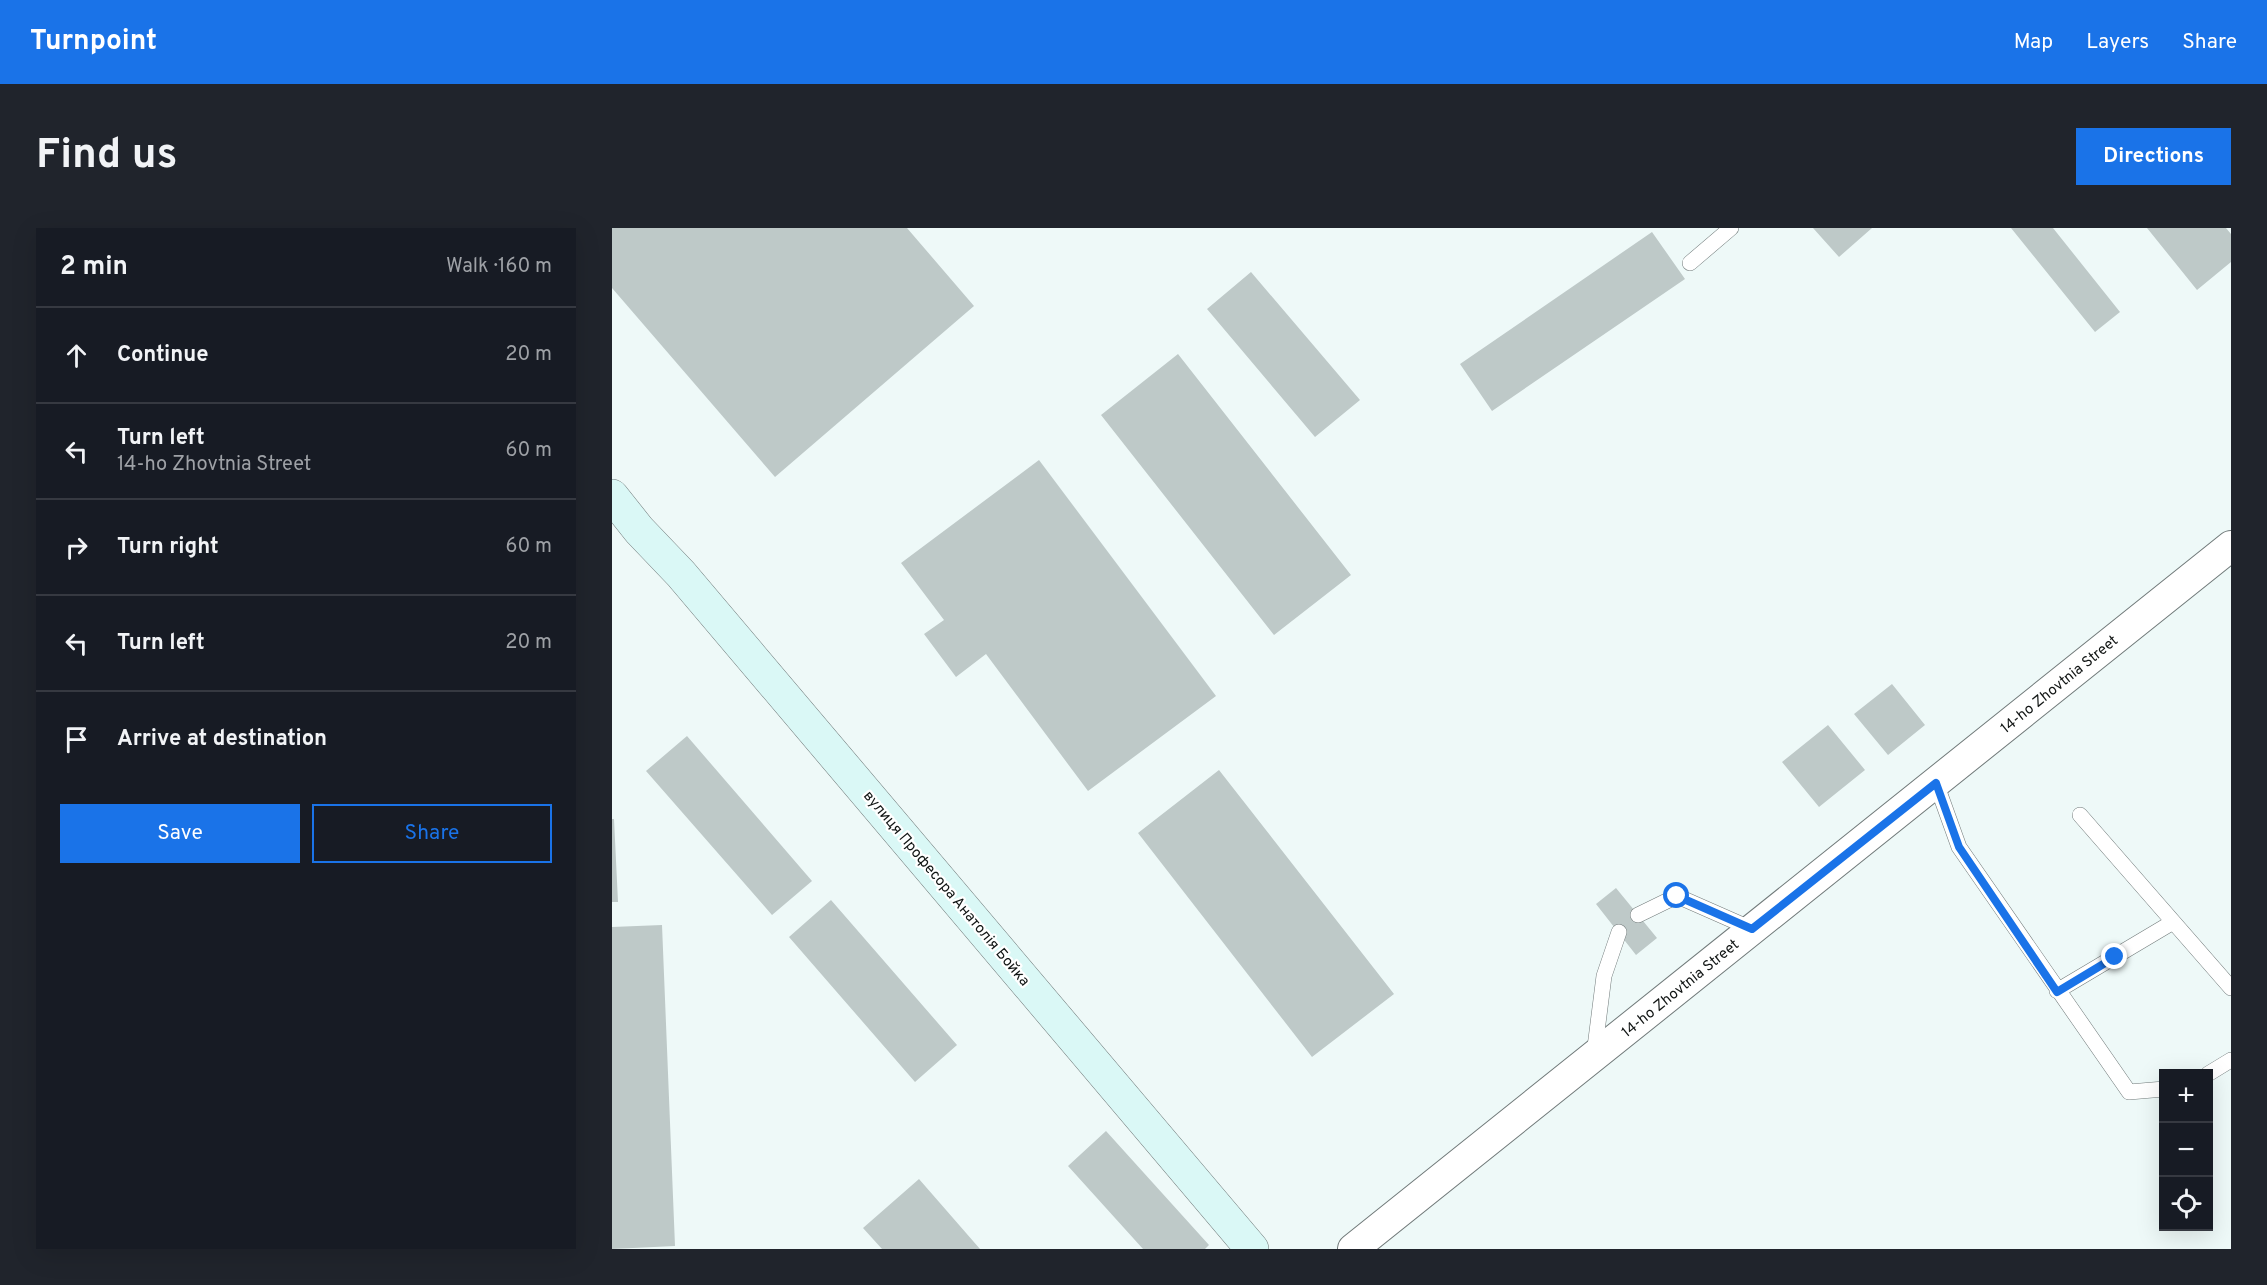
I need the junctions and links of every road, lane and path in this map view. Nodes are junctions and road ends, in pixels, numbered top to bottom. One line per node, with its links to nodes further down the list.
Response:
1 (1731, 228): 2 (lane)
2 (1690, 263)
3 (612, 496): 4 (main road, вулиця Професора Анатолія Бойка)
4 (626, 526): 18 (main road, вулиця Професора Анатолія Бойка)
5 (2231, 546): 6 (street, 14-ho Zhovtnia Street)
6 (1936, 783): 10 (street, 14-ho Zhovtnia Street); 13 (lane)
7 (2080, 815): 9 (lane)
8 (1638, 915): 10 (lane)
9 (2173, 922): 12 (lane); 13 (lane)
10 (1752, 929): 14 (street, 14-ho Zhovtnia Street)
11 (1619, 932): 14 (lane)
12 (2231, 988)
13 (2057, 992): 17 (lane)
14 (1594, 1057): 19 (street, 14-ho Zhovtnia Street)
15 (2231, 1060): 16 (lane)
16 (2213, 1071)
17 (2159, 1089)
18 (1252, 1249)
19 (1353, 1249)

